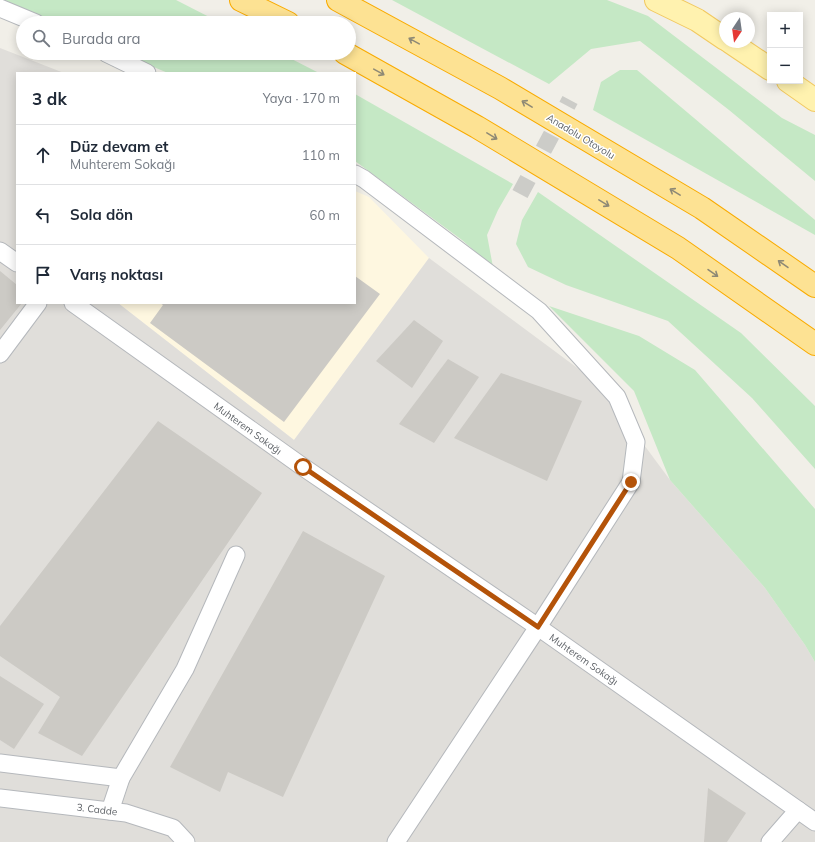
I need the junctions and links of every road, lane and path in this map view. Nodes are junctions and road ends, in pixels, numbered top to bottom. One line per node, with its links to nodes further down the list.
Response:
1 (241, 0): 6 (highway)
2 (338, 0): 18 (highway, Anadolu Otoyolu, one-way to 2)
3 (656, 0): 7 (main road)
4 (0, 8): 5 (street)
5 (19, 16)
6 (274, 16)
7 (719, 35)
8 (739, 48): 11 (main road)
9 (356, 59): 21 (highway, one-way to 21)
10 (120, 60): 12 (street)
11 (767, 67)
12 (145, 72)
13 (792, 84): 14 (main road)
14 (815, 100)
15 (356, 175): 24 (street)
16 (0, 250): 17 (street)
17 (16, 262)
18 (815, 286)
19 (37, 304): 22 (street)
20 (74, 304): 24 (street, Muhterem Sokağı)
21 (815, 344)
22 (0, 354)
23 (236, 555): 26 (street)
24 (538, 627): 28 (street, Muhterem Sokağı); 32 (street)
25 (0, 763): 26 (street)
26 (121, 778): 29 (street)
27 (0, 798): 29 (street, 3. Cadde)
28 (798, 810): 30 (street, Muhterem Sokağı); 33 (street)
29 (110, 811): 31 (street, 3. Cadde)
30 (815, 822)
31 (186, 842)
32 (396, 842)
33 (770, 842)

